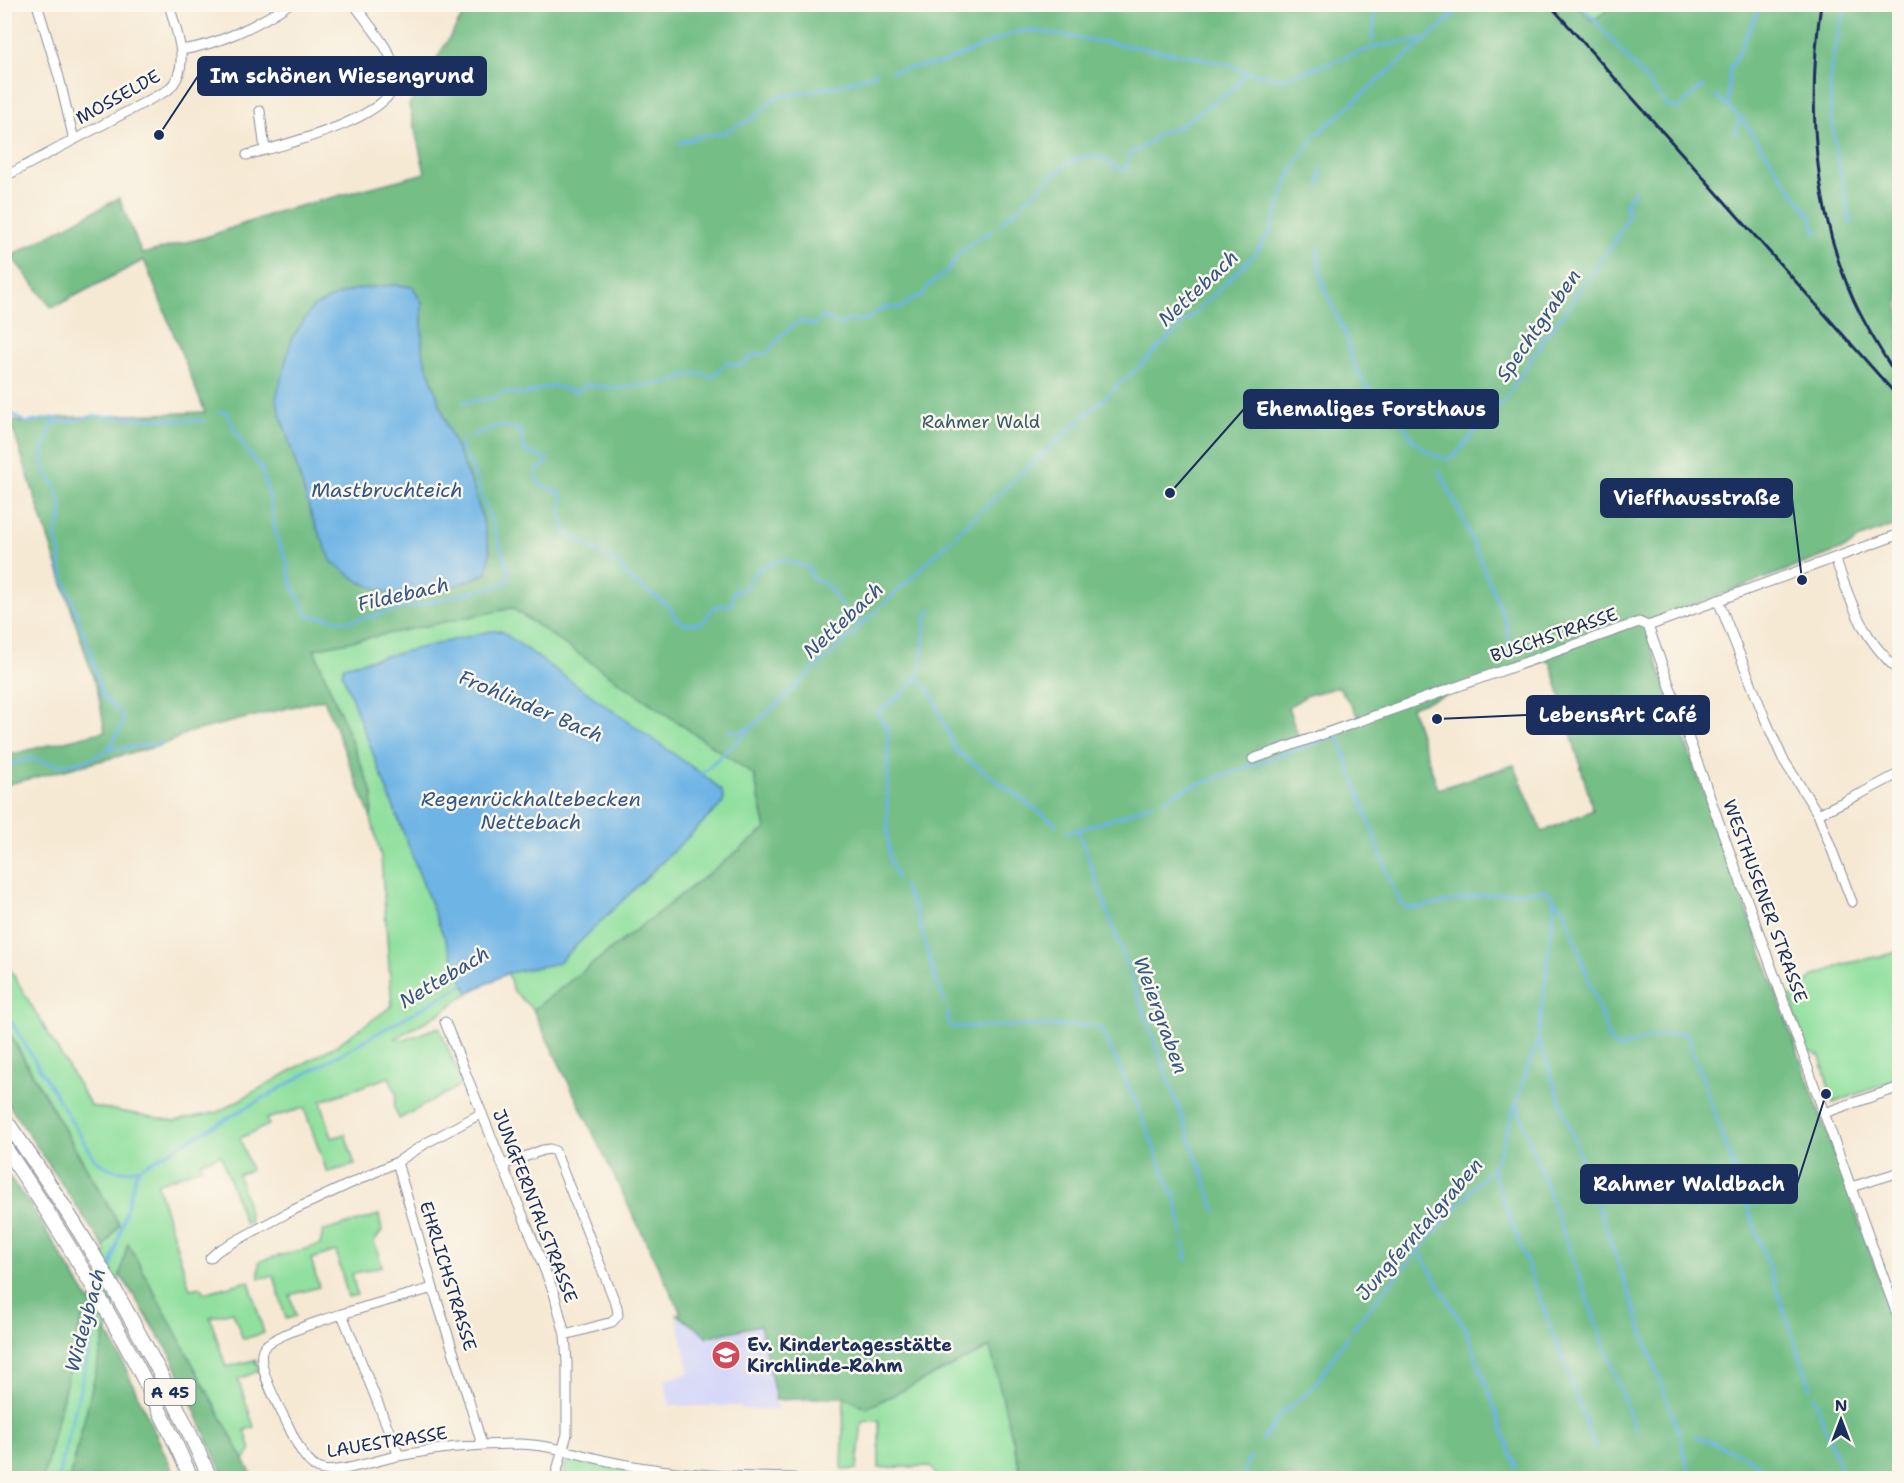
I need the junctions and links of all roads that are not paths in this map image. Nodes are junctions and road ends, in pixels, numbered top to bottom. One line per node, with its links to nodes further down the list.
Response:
1 (37, 4): 7 (street)
2 (169, 4): 5 (street, MOSSELDE)
3 (289, 4): 5 (street)
4 (354, 4): 8 (street)
5 (182, 50): 7 (street, MOSSELDE)
6 (260, 111): 8 (street)
7 (74, 140): 10 (street, MOSSELDE)
8 (265, 150): 9 (street)
9 (247, 155)
10 (4, 177)
11 (1899, 534): 12 (street, BUSCHSTRASSE)
12 (1835, 558): 13 (street, BUSCHSTRASSE); 15 (street)
13 (1718, 600): 14 (street, BUSCHSTRASSE); 18 (street)
14 (1648, 626): 16 (street, BUSCHSTRASSE); 23 (street, WESTHUSENER STRASSE)
15 (1899, 672)
16 (1253, 759)
17 (1899, 773): 18 (street)
18 (1818, 814): 19 (street)
19 (1852, 902)
20 (445, 1022): 22 (street, JUNGFERNTALSTRASSE)
21 (1899, 1087): 23 (street)
22 (482, 1113): 26 (street); 27 (street, JUNGFERNTALSTRASSE)
23 (1824, 1113): 29 (street, WESTHUSENER STRASSE)
24 (4, 1118): 40 (highway, A 45)
25 (4, 1146): 39 (highway, A 45)
26 (397, 1162): 30 (street); 31 (street, EHRLICHSTRASSE)
27 (503, 1165): 34 (street, JUNGFERNTALSTRASSE); 34 (street)
28 (1899, 1172): 29 (street)
29 (1851, 1187): 33 (street, WESTHUSENER STRASSE)
30 (210, 1258)
31 (433, 1288): 32 (street, LAUESTRASSE); 35 (street, EHRLICHSTRASSE)
32 (342, 1314): 37 (street); 37 (street, LAUESTRASSE)
33 (1899, 1323)
34 (565, 1335): 36 (street, JUNGFERNTALSTRASSE)
35 (482, 1445): 36 (street, LAUESTRASSE); 37 (street, LAUESTRASSE)
36 (562, 1450): 38 (street, LAUESTRASSE); 41 (street, JUNGFERNTALSTRASSE)
37 (399, 1456)
38 (731, 1478): 42 (street, LAUESTRASSE)
39 (191, 1479)
40 (210, 1479)
41 (555, 1479)
42 (794, 1479)

